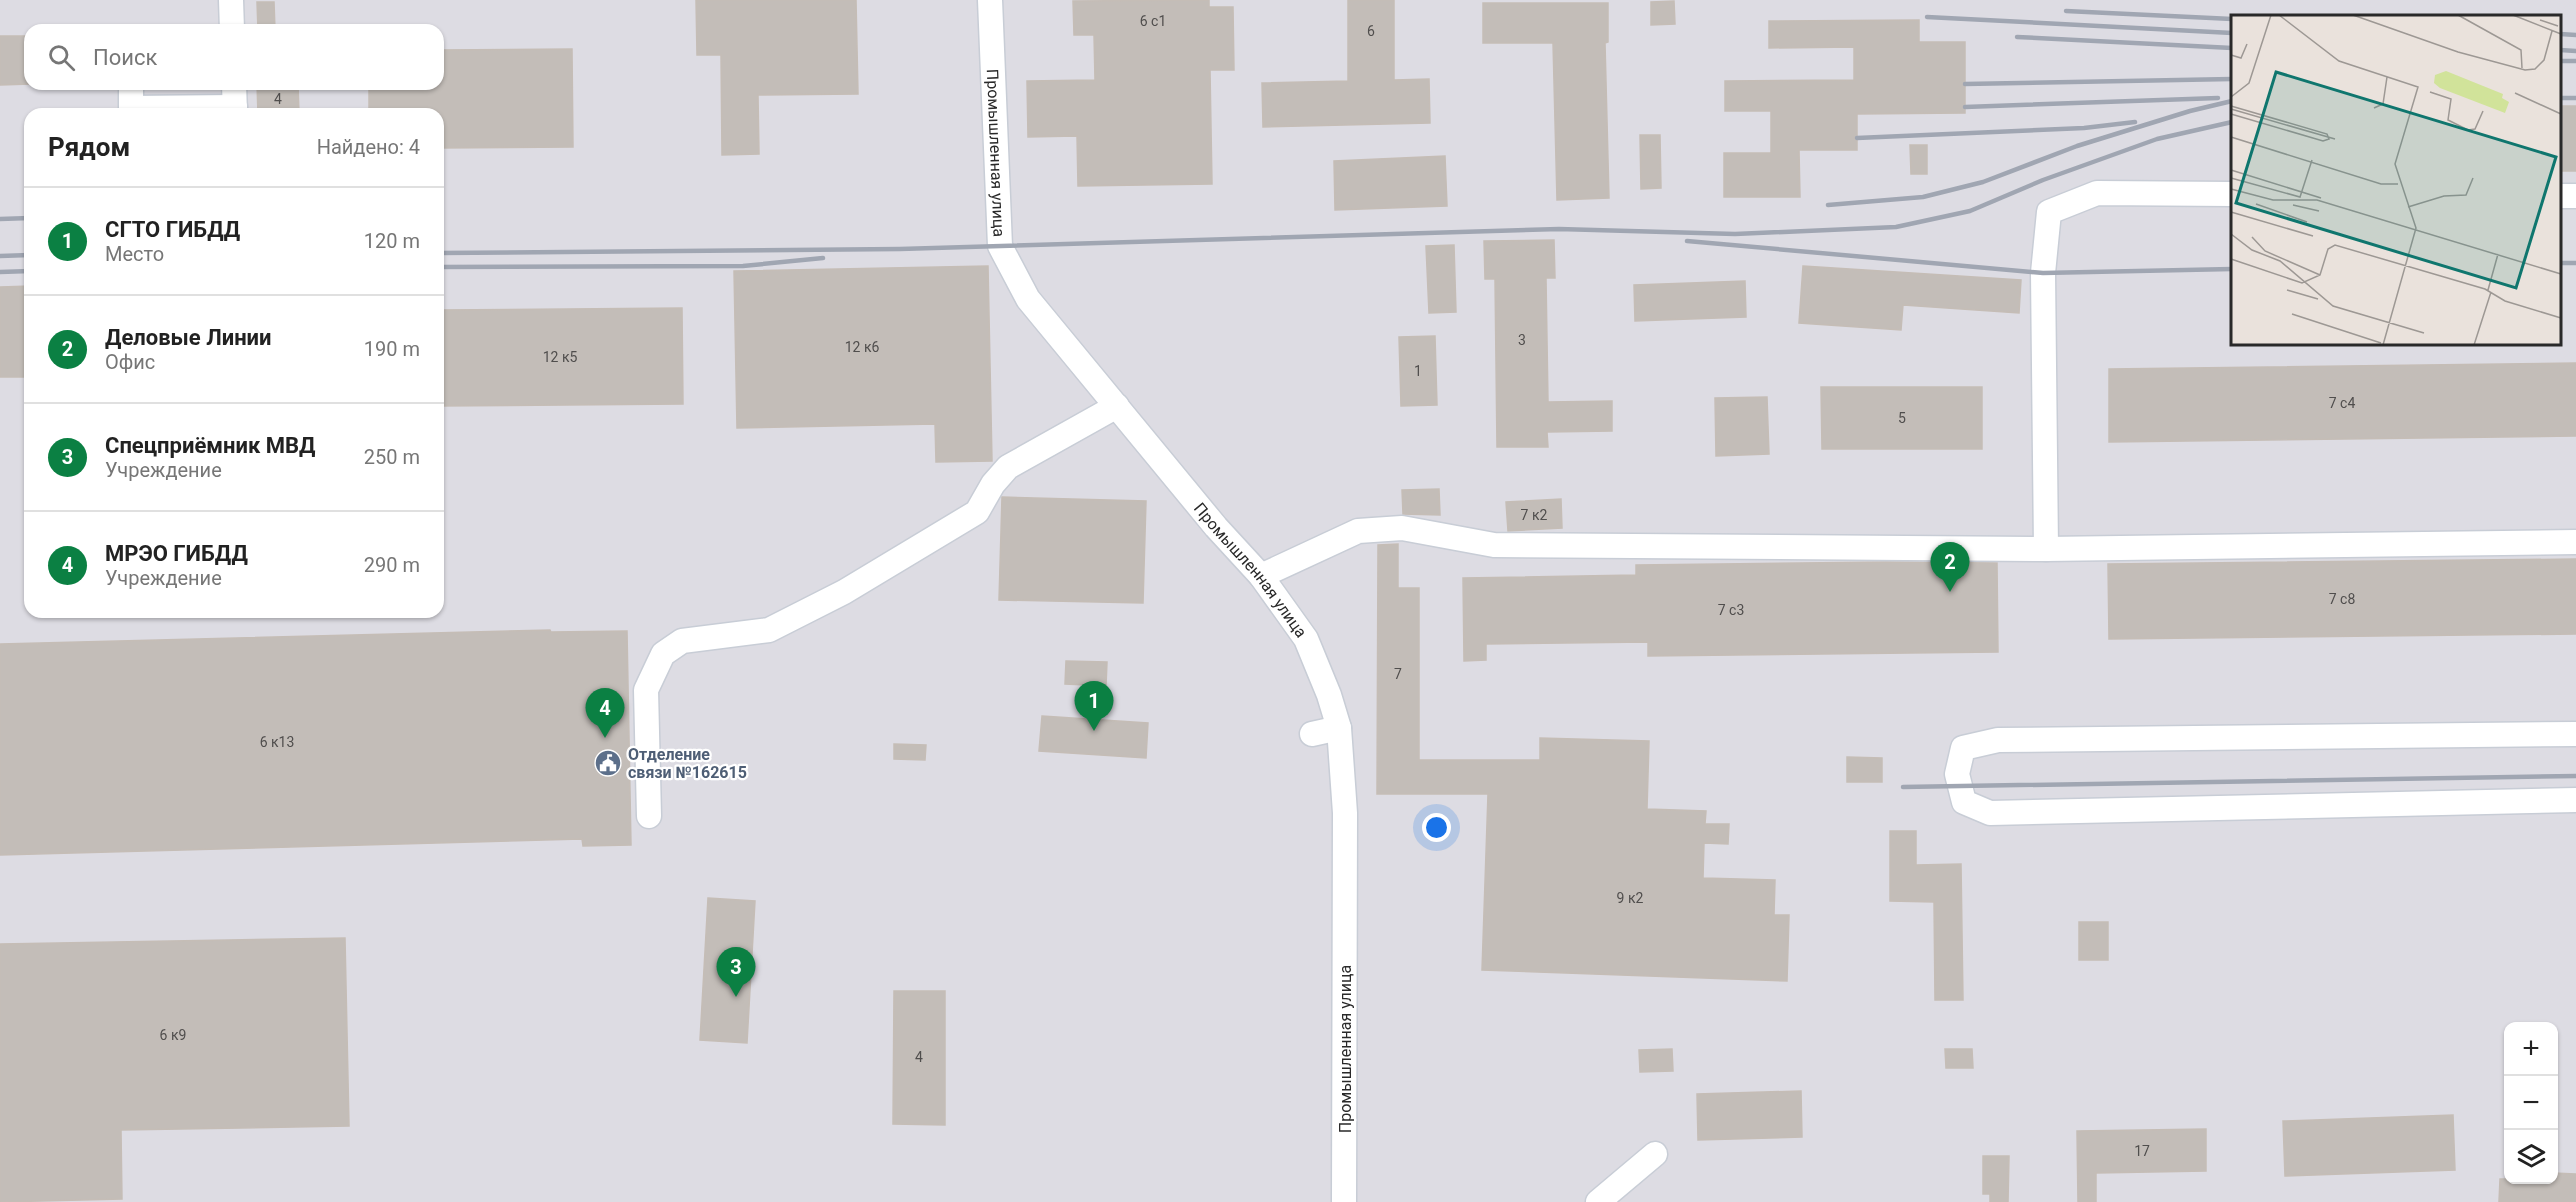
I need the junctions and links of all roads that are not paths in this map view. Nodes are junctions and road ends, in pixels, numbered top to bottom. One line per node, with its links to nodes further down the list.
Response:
1 (231, 0): 3 (street)
2 (990, 0): 9 (street, Промышленная улица)
3 (232, 24)
4 (131, 90): 7 (street)
5 (235, 102): 6 (street)
6 (131, 108)
7 (131, 108)
8 (2231, 194): 11 (street)
9 (1117, 406): 12 (street, Промышленная улица); 17 (street)
10 (2576, 543): 11 (street)
11 (2046, 549): 12 (street)
12 (1261, 576): 13 (street, Промышленная улица)
13 (1339, 728): 14 (street); 19 (street, Промышленная улица)
14 (1312, 734)
15 (2576, 734): 16 (street)
16 (2576, 800)
17 (650, 816)
18 (1655, 1154): 20 (street)
19 (1344, 1202)
20 (1598, 1202)

